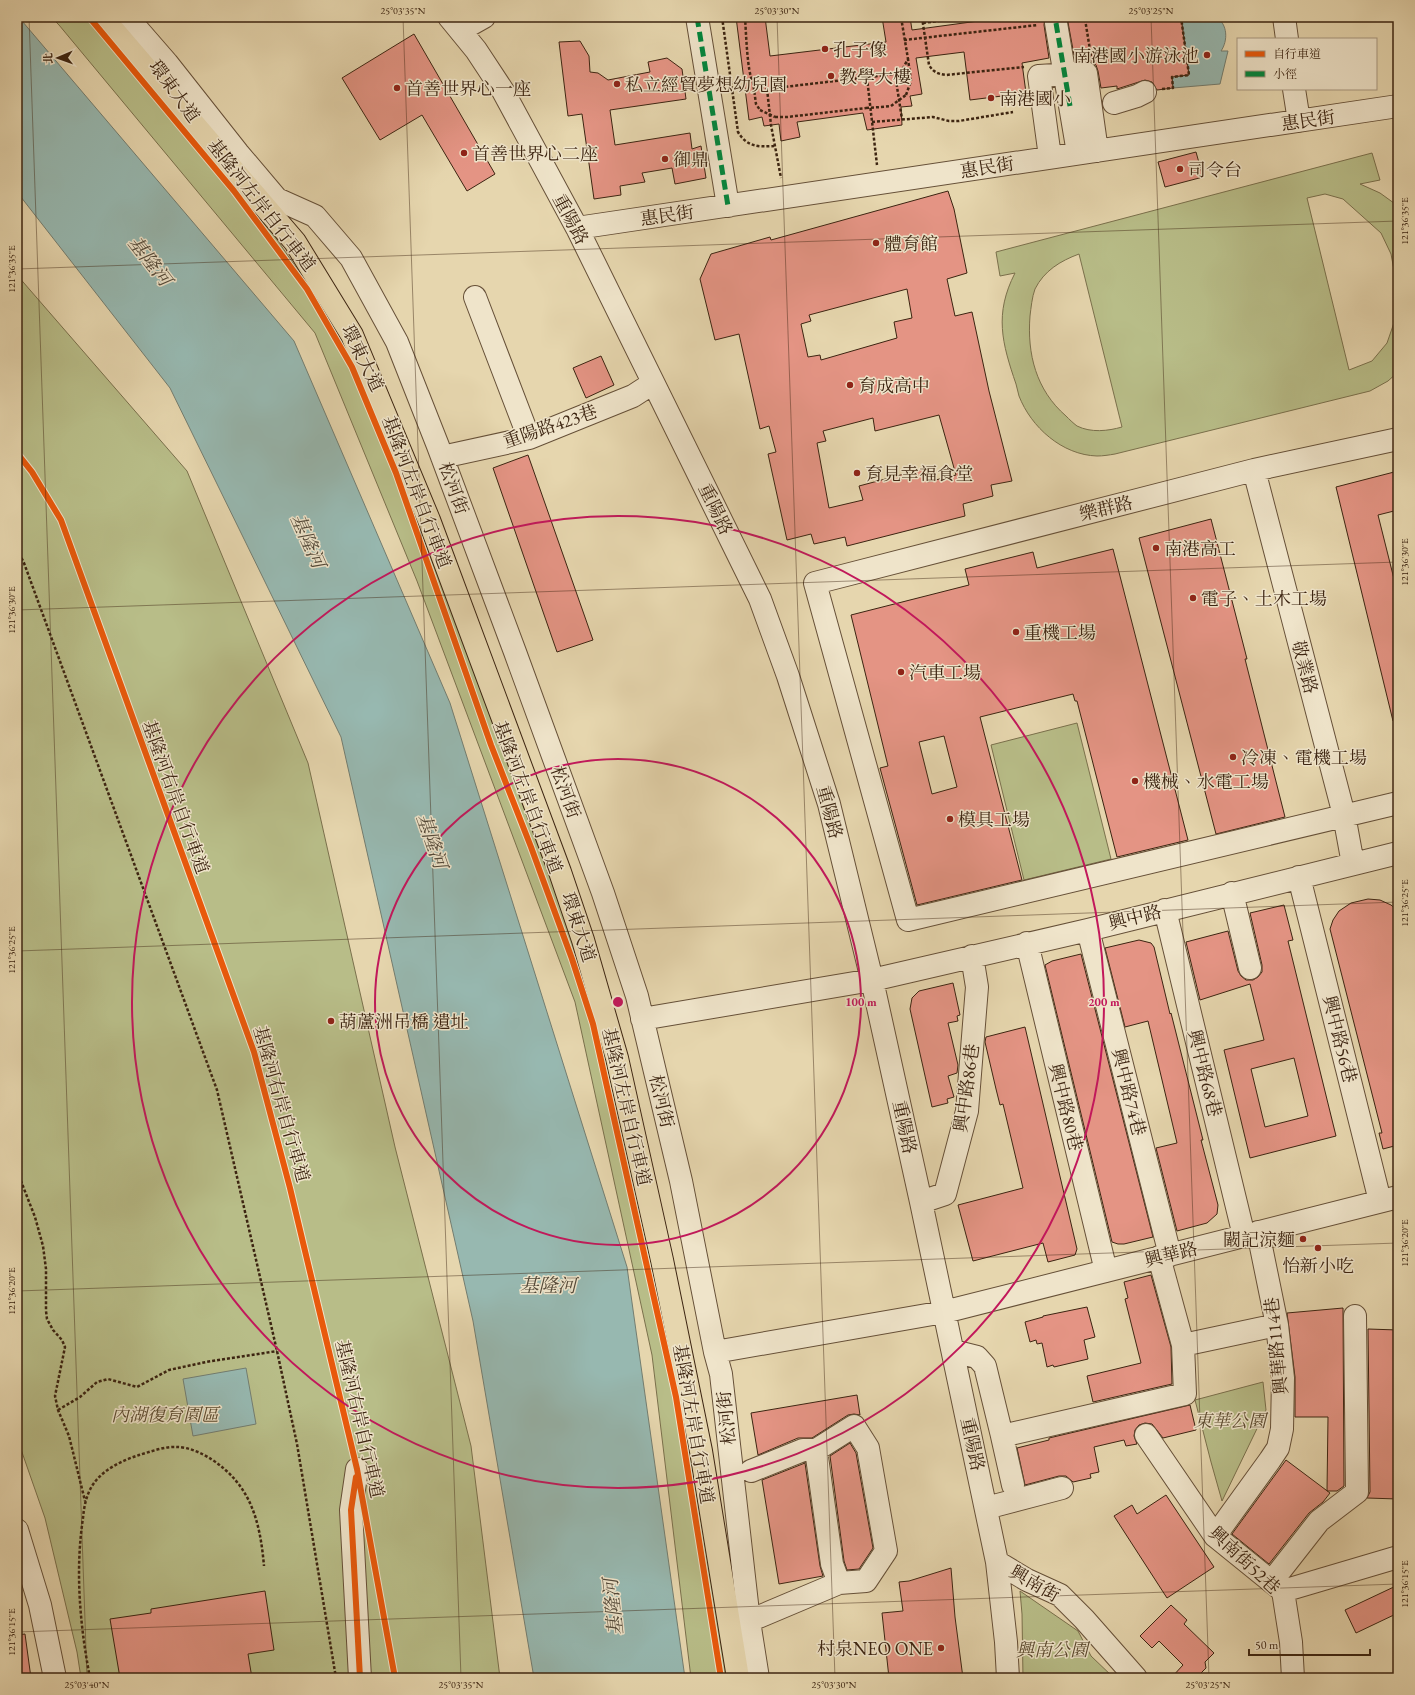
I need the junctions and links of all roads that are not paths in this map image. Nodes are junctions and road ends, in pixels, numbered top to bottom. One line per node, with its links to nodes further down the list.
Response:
1 (102, 17): 67 (highway, 環東大道)
2 (118, 17): 67 (highway, 環東大道)
3 (127, 17): 24 (street, 松河街)
4 (484, 17): 8 (street)
5 (697, 17): 18 (street)
6 (1284, 17): 9 (street)
7 (1056, 23): 10 (street)
8 (455, 24): 19 (street, 重陽路)
9 (1287, 38)
10 (1065, 74): 16 (street); 16 (street); 17 (street)
11 (1294, 90): 15 (street)
12 (1145, 92): 13 (street)
13 (1114, 103)
14 (1398, 106): 15 (street, 惠民街)
15 (1299, 121): 16 (street, 惠民街)
16 (1087, 152): 17 (street, 惠民街)
17 (1050, 157): 18 (street, 惠民街)
18 (728, 206): 19 (street, 惠民街)
19 (576, 228): 21 (street, 重陽路)
20 (475, 297): 22 (street)
21 (653, 383): 22 (street, 重陽路423巷); 37 (street, 重陽路)
22 (529, 438): 24 (street, 重陽路423巷)
23 (1398, 439): 25 (street, 樂群路)
24 (442, 458): 38 (street, 松河街)
25 (1254, 470): 27 (street, 敬業路); 27 (street, 樂群路)
26 (1398, 803): 27 (street)
27 (1344, 815): 29 (street, 敬業路)
28 (1398, 853): 29 (street, 興中路)
29 (1353, 864): 30 (street, 興中路)
30 (1299, 877): 31 (street, 興中路); 39 (street, 興中路56巷)
31 (1232, 893): 32 (street, 興中路); 36 (street)
32 (1165, 910): 33 (street, 興中路); 41 (street, 興中路68巷)
33 (1088, 930): 34 (street, 興中路); 42 (street, 興中路74巷)
34 (1027, 943): 35 (street, 興中路); 43 (street, 興中路80巷)
35 (972, 956): 37 (street, 興中路); 40 (street, 興中路86巷)
36 (1250, 968)
37 (872, 980): 38 (street, 興中路); 40 (street, 重陽路)
38 (642, 1019): 49 (street, 松河街)
39 (1389, 1199): 41 (street, 興華路)
40 (921, 1202): 44 (street, 重陽路)
41 (1251, 1234): 42 (street, 興華路); 46 (street, 興華路114巷)
42 (1164, 1256): 43 (street, 興華路); 47 (street, 興中路74巷)
43 (1106, 1271): 44 (street, 興華路)
44 (944, 1312): 48 (street, 重陽路); 49 (street, 興華路)
45 (1355, 1316): 63 (street)
46 (1277, 1325): 47 (street); 59 (street, 興華路114巷)
47 (1183, 1345): 51 (street, 興中路74巷)
48 (953, 1351): 51 (street); 57 (street, 重陽路)
49 (715, 1352): 64 (street, 松河街)
50 (1146, 1435): 59 (street, 興南街52巷)
51 (1002, 1436): 55 (street)
52 (816, 1450): 54 (street); 62 (street); 62 (street)
53 (357, 1469): 66 (street)
54 (751, 1471)
55 (1013, 1485)
56 (1062, 1488): 57 (street)
57 (986, 1508): 61 (street, 重陽路)
58 (17, 1530): 65 (street)
59 (1215, 1536): 63 (street, 興南街52巷)
60 (1398, 1557): 63 (street)
61 (997, 1562): 69 (street, 重陽路); 70 (street, 興南街)
62 (839, 1583): 64 (street)
63 (1277, 1586): 71 (street, 興南街52巷)
64 (749, 1621): 68 (street, 松河街)
65 (55, 1678)
66 (360, 1678)
67 (738, 1678)
68 (758, 1678)
69 (1008, 1678)
70 (1136, 1678)
71 (1293, 1678)

